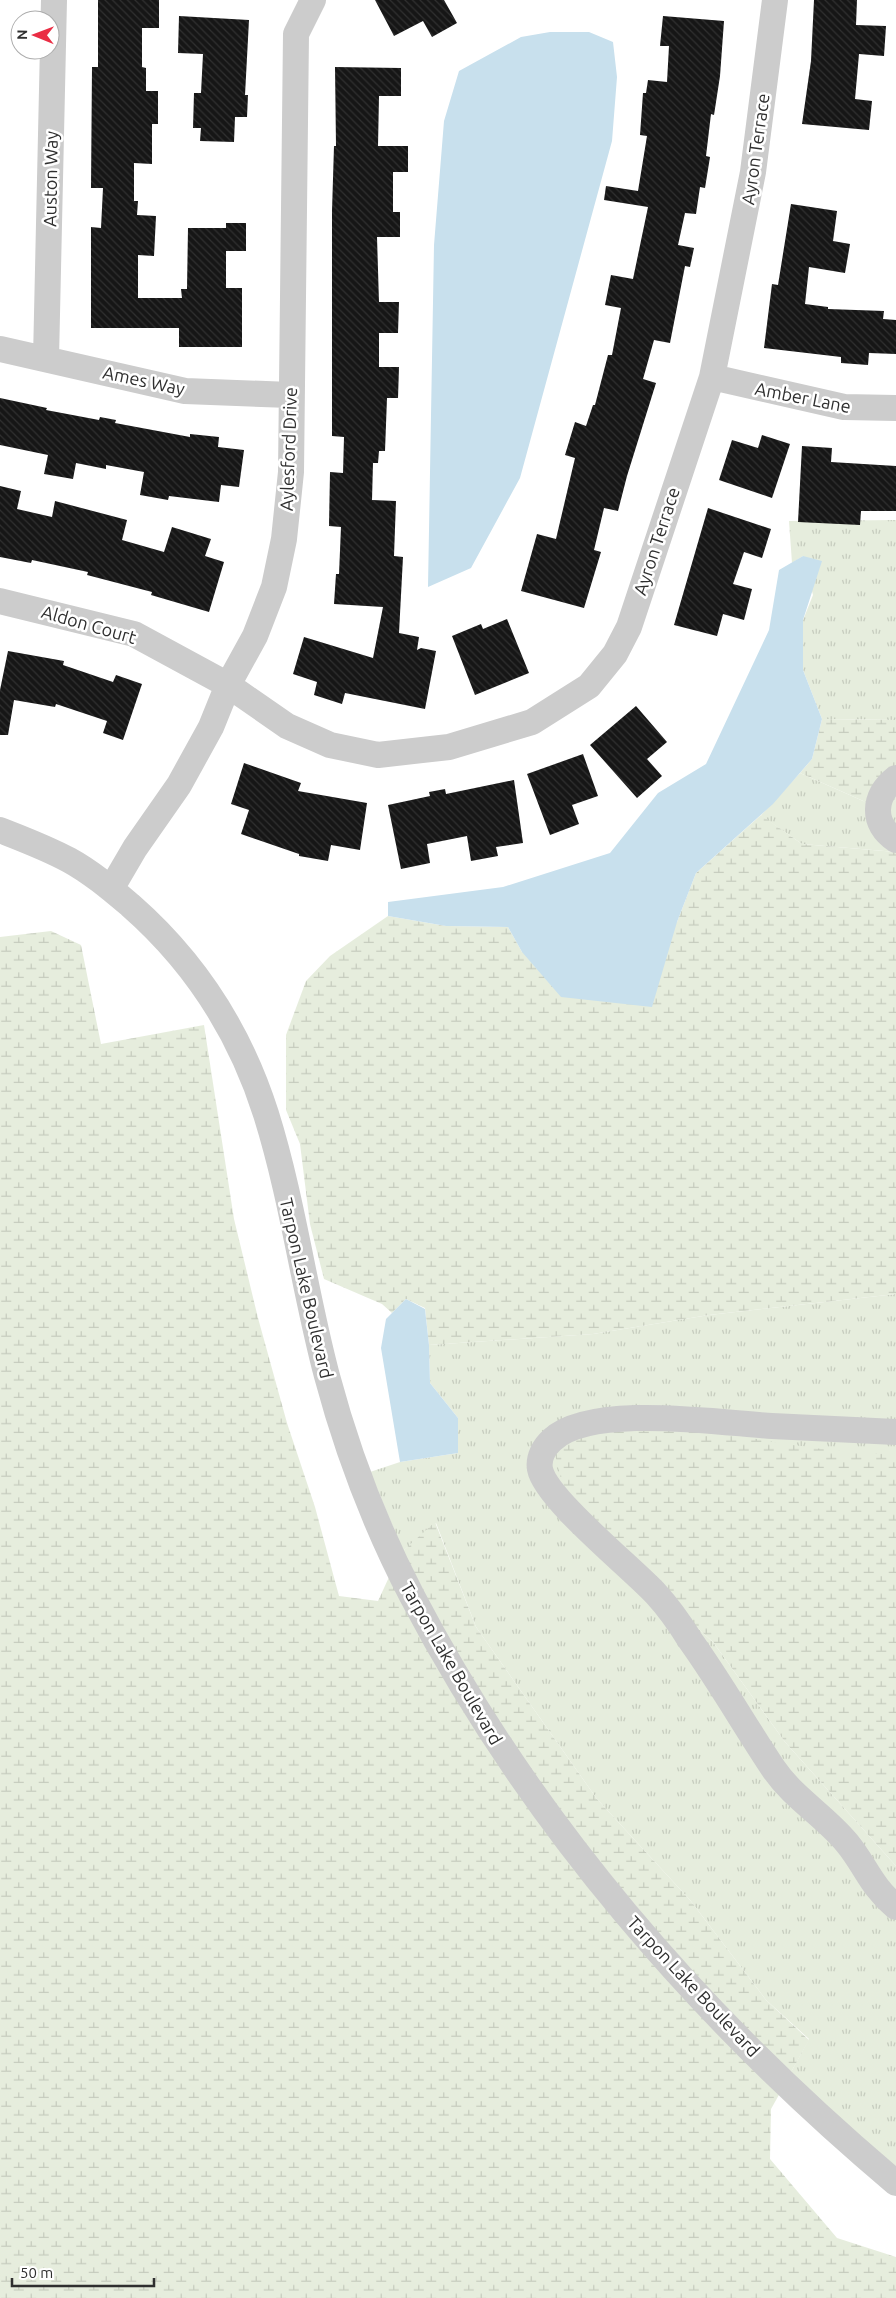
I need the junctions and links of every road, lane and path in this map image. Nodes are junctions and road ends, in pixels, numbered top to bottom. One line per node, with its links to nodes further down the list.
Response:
1 (54, 0): 5 (street, Auston Way)
2 (313, 0): 7 (street, Aylesford Drive)
3 (775, 0): 6 (street, Ayron Terrace)
4 (0, 349): 5 (street, Ames Way)
5 (46, 359): 7 (street, Ames Way)
6 (712, 377): 8 (street, Amber Lane); 10 (street, Ayron Terrace)
7 (290, 395): 10 (street, Aylesford Drive)
8 (896, 408)
9 (0, 601): 10 (street, Aldon Court)
10 (228, 685): 14 (street, Aylesford Drive)
11 (896, 778): 13 (street)
12 (0, 830): 14 (street, Tarpon Lake Boulevard)
13 (896, 840)
14 (111, 889): 17 (street, Tarpon Lake Boulevard)
15 (896, 1432): 16 (street)
16 (896, 1907)
17 (896, 2183)

